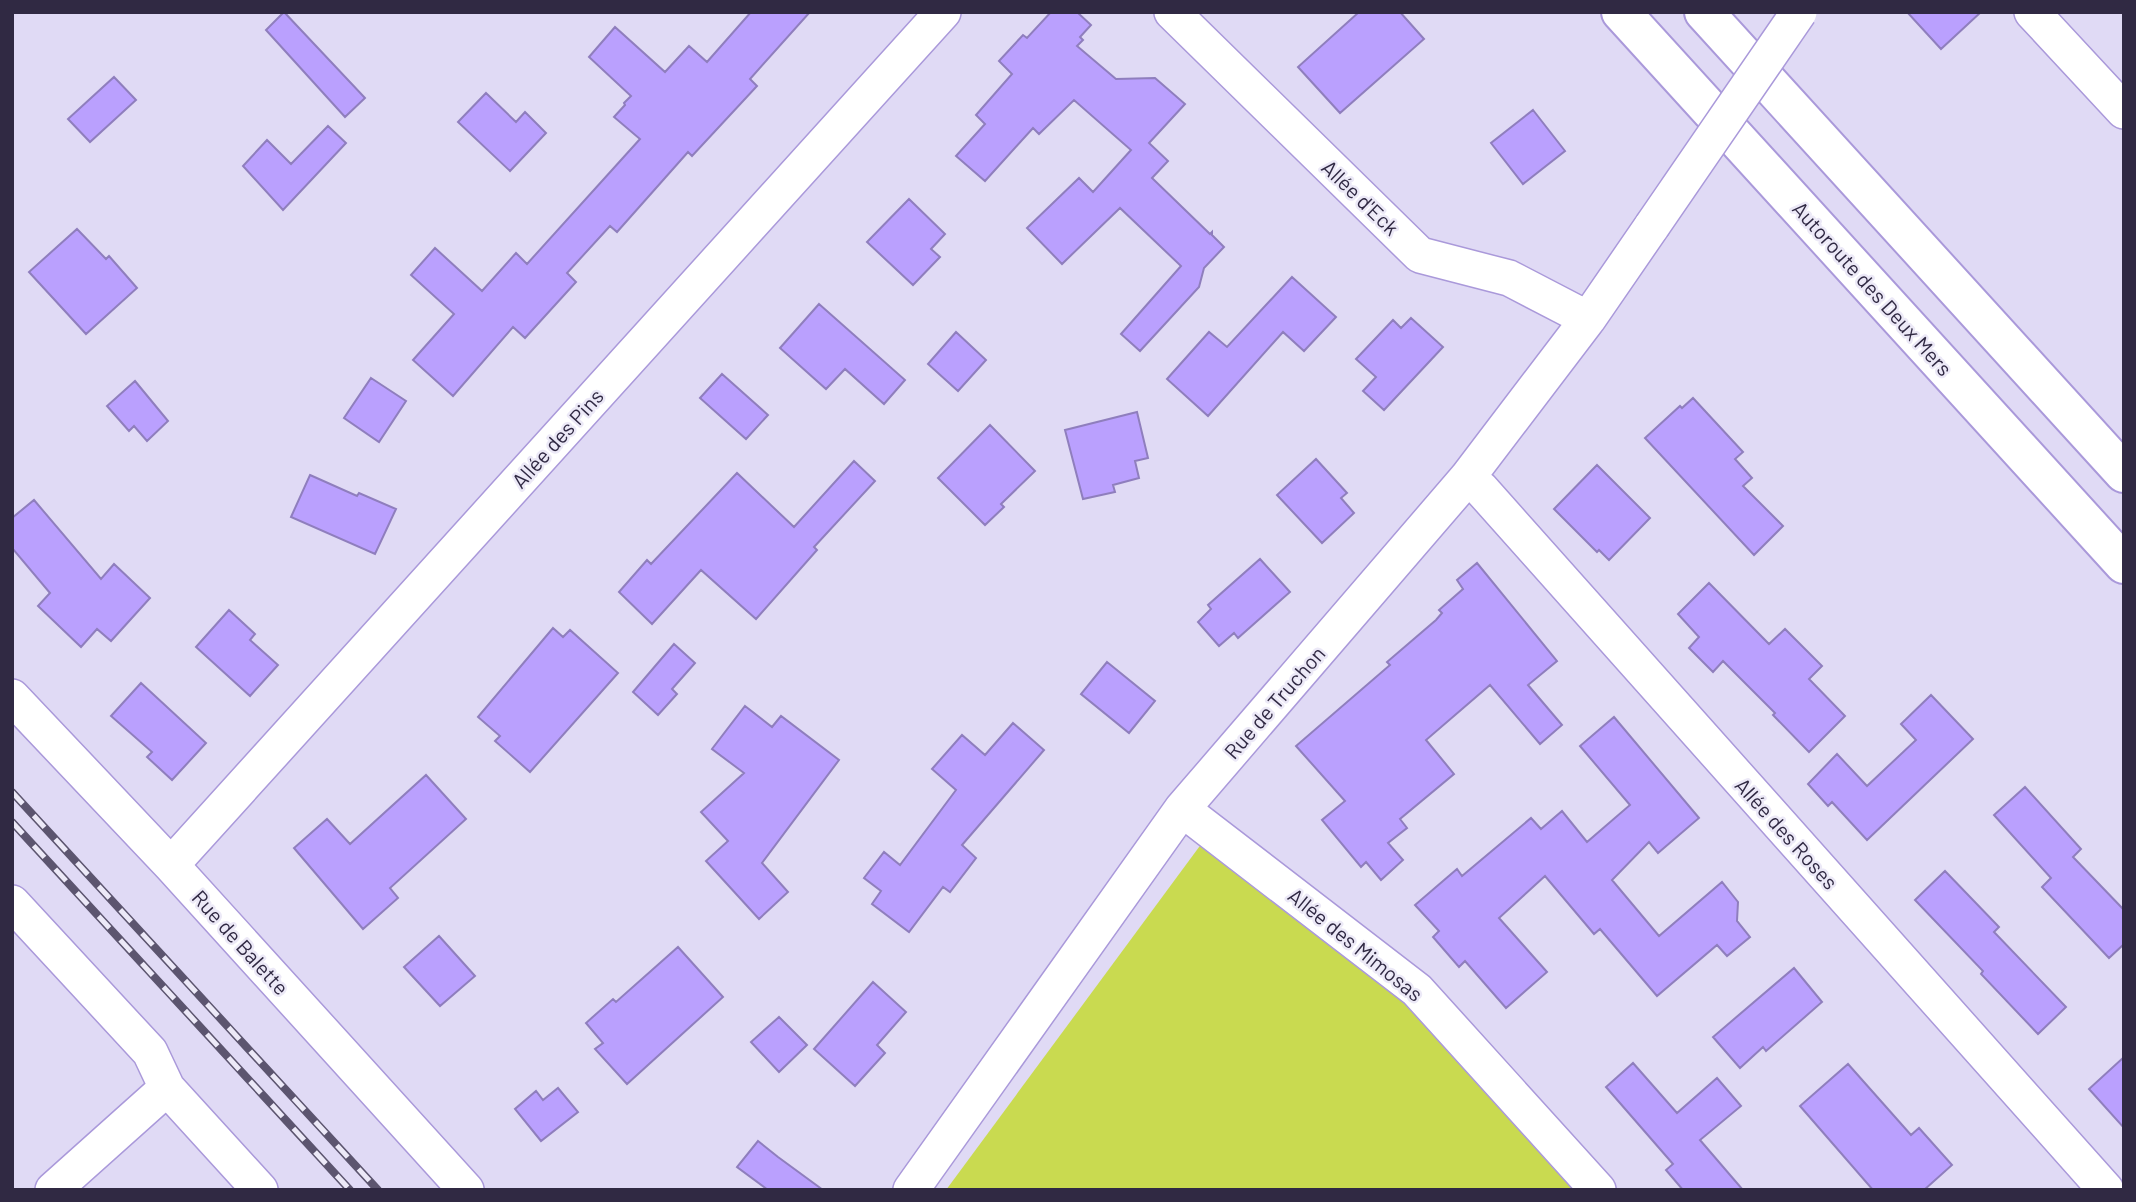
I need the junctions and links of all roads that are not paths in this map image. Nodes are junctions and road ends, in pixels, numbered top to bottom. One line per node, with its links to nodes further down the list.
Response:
1 (943, 12): 14 (street, Allée des Pins)
2 (1172, 12): 8 (street, Allée d'Eck)
3 (1621, 12): 11 (highway, Autoroute des Deux Mers)
4 (1704, 12): 9 (highway)
5 (1799, 12): 8 (street, Rue de Truchon, bridge)
6 (2032, 12): 7 (street)
7 (2124, 111)
8 (1588, 319): 10 (street, Rue de Truchon)
9 (2124, 474)
10 (1467, 478): 13 (street, Rue de Truchon); 22 (street, Allée des Roses)
11 (2124, 564)
12 (12, 697): 14 (street, Rue de Balette)
13 (1182, 809): 20 (street, Rue de Truchon); 21 (street, Allée des Mimosas)
14 (171, 864): 19 (street, Rue de Balette)
15 (12, 903): 16 (street)
16 (167, 1088): 17 (street); 18 (street)
17 (53, 1190)
18 (260, 1190)
19 (466, 1190)
20 (911, 1190)
21 (1598, 1190)
22 (2106, 1190)

